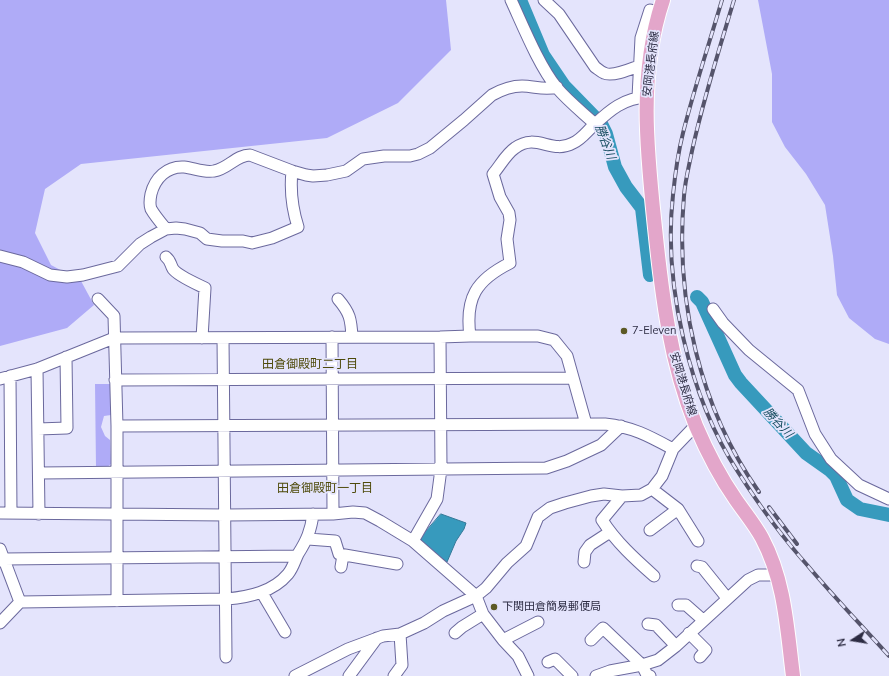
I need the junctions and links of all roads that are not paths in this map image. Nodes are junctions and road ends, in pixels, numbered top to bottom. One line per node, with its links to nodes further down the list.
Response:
1 (511, 0): 5 (street)
2 (544, 0): 4 (street)
3 (661, 7): 4 (street); 6 (main road, 安岡港長府線)
4 (639, 66): 6 (street)
5 (557, 87): 7 (street); 8 (street)
6 (642, 97): 7 (street); 32 (main road, 安岡港長府線)
7 (597, 122): 15 (street)
8 (292, 171): 9 (street); 9 (street)
9 (166, 229): 10 (street)
10 (0, 256)
11 (166, 258): 20 (street)
12 (98, 299): 19 (street)
13 (338, 299): 17 (street)
14 (713, 309): 46 (street)
15 (470, 336): 18 (street); 25 (street)
16 (332, 337): 17 (street); 21 (street); 29 (street)
17 (352, 337): 18 (street)
18 (440, 337): 26 (street)
19 (114, 338): 20 (street); 22 (street); 27 (street)
20 (202, 338): 21 (street)
21 (224, 338): 28 (street)
22 (66, 357): 23 (street); 37 (street)
23 (37, 369): 24 (street); 37 (street)
24 (5, 377): 48 (street)
25 (573, 378): 26 (street); 31 (street)
26 (440, 379): 29 (street); 30 (street)
27 (115, 380): 28 (street); 33 (street)
28 (224, 380): 29 (street); 34 (street)
29 (332, 380): 35 (street)
30 (440, 424): 31 (street); 35 (street); 39 (street)
31 (586, 424): 36 (street)
32 (696, 425): 38 (street); 68 (main road, 安岡港長府線)
33 (116, 426): 34 (street); 42 (street)
34 (224, 426): 35 (street); 41 (street)
35 (332, 426): 40 (street)
36 (621, 426): 38 (street); 39 (street)
37 (38, 429): 43 (street)
38 (672, 449): 44 (street)
39 (441, 469): 40 (street); 57 (street)
40 (332, 470): 41 (street); 52 (street)
41 (225, 471): 42 (street); 53 (street)
42 (117, 472): 43 (street); 50 (street)
43 (38, 473): 49 (street)
44 (652, 489): 45 (street); 47 (street)
45 (622, 496): 55 (street); 71 (street)
46 (889, 499)
47 (678, 509): 54 (street); 58 (street)
48 (5, 513): 49 (street)
49 (39, 514): 50 (street)
50 (117, 514): 53 (street); 63 (street)
51 (313, 514): 52 (street); 53 (street); 56 (street)
52 (333, 514): 57 (street)
53 (226, 516): 62 (street)
54 (650, 530)
55 (610, 532): 64 (street); 69 (street)
56 (308, 539): 59 (street); 61 (street)
57 (413, 541): 71 (street)
58 (698, 541)
59 (343, 555): 65 (street); 67 (street)
60 (1, 556): 63 (street); 75 (street)
61 (297, 556): 62 (street); 70 (street)
62 (226, 557): 63 (street); 73 (street)
63 (117, 558): 74 (street)
64 (584, 562)
65 (397, 564)
66 (697, 566): 72 (street)
67 (341, 567)
68 (777, 575): 72 (street); 101 (main road, 安岡港長府線)
69 (654, 576)
70 (262, 592): 73 (street); 82 (street)
71 (476, 596): 77 (street); 85 (street)
72 (727, 598): 78 (street)
73 (227, 599): 74 (street); 90 (street)
74 (117, 601): 75 (street)
75 (20, 602): 80 (street)
76 (678, 605): 78 (street)
77 (483, 614): 83 (street); 87 (street)
78 (703, 620): 84 (street)
79 (538, 622): 87 (street)
80 (0, 623)
81 (648, 624): 89 (street)
82 (285, 632)
83 (455, 633)
84 (689, 633): 89 (street); 91 (street)
85 (400, 634): 86 (street); 96 (street)
86 (377, 638): 94 (street); 95 (street)
87 (503, 640): 97 (street)
88 (591, 640): 93 (street)
89 (676, 646): 93 (street)
90 (226, 657)
91 (700, 657)
92 (548, 662): 98 (street)
93 (642, 665): 99 (street); 100 (street)
94 (295, 676)
95 (349, 676)
96 (395, 676)
97 (528, 676)
98 (572, 676)
99 (596, 676)
100 (650, 676)
101 (793, 676)

